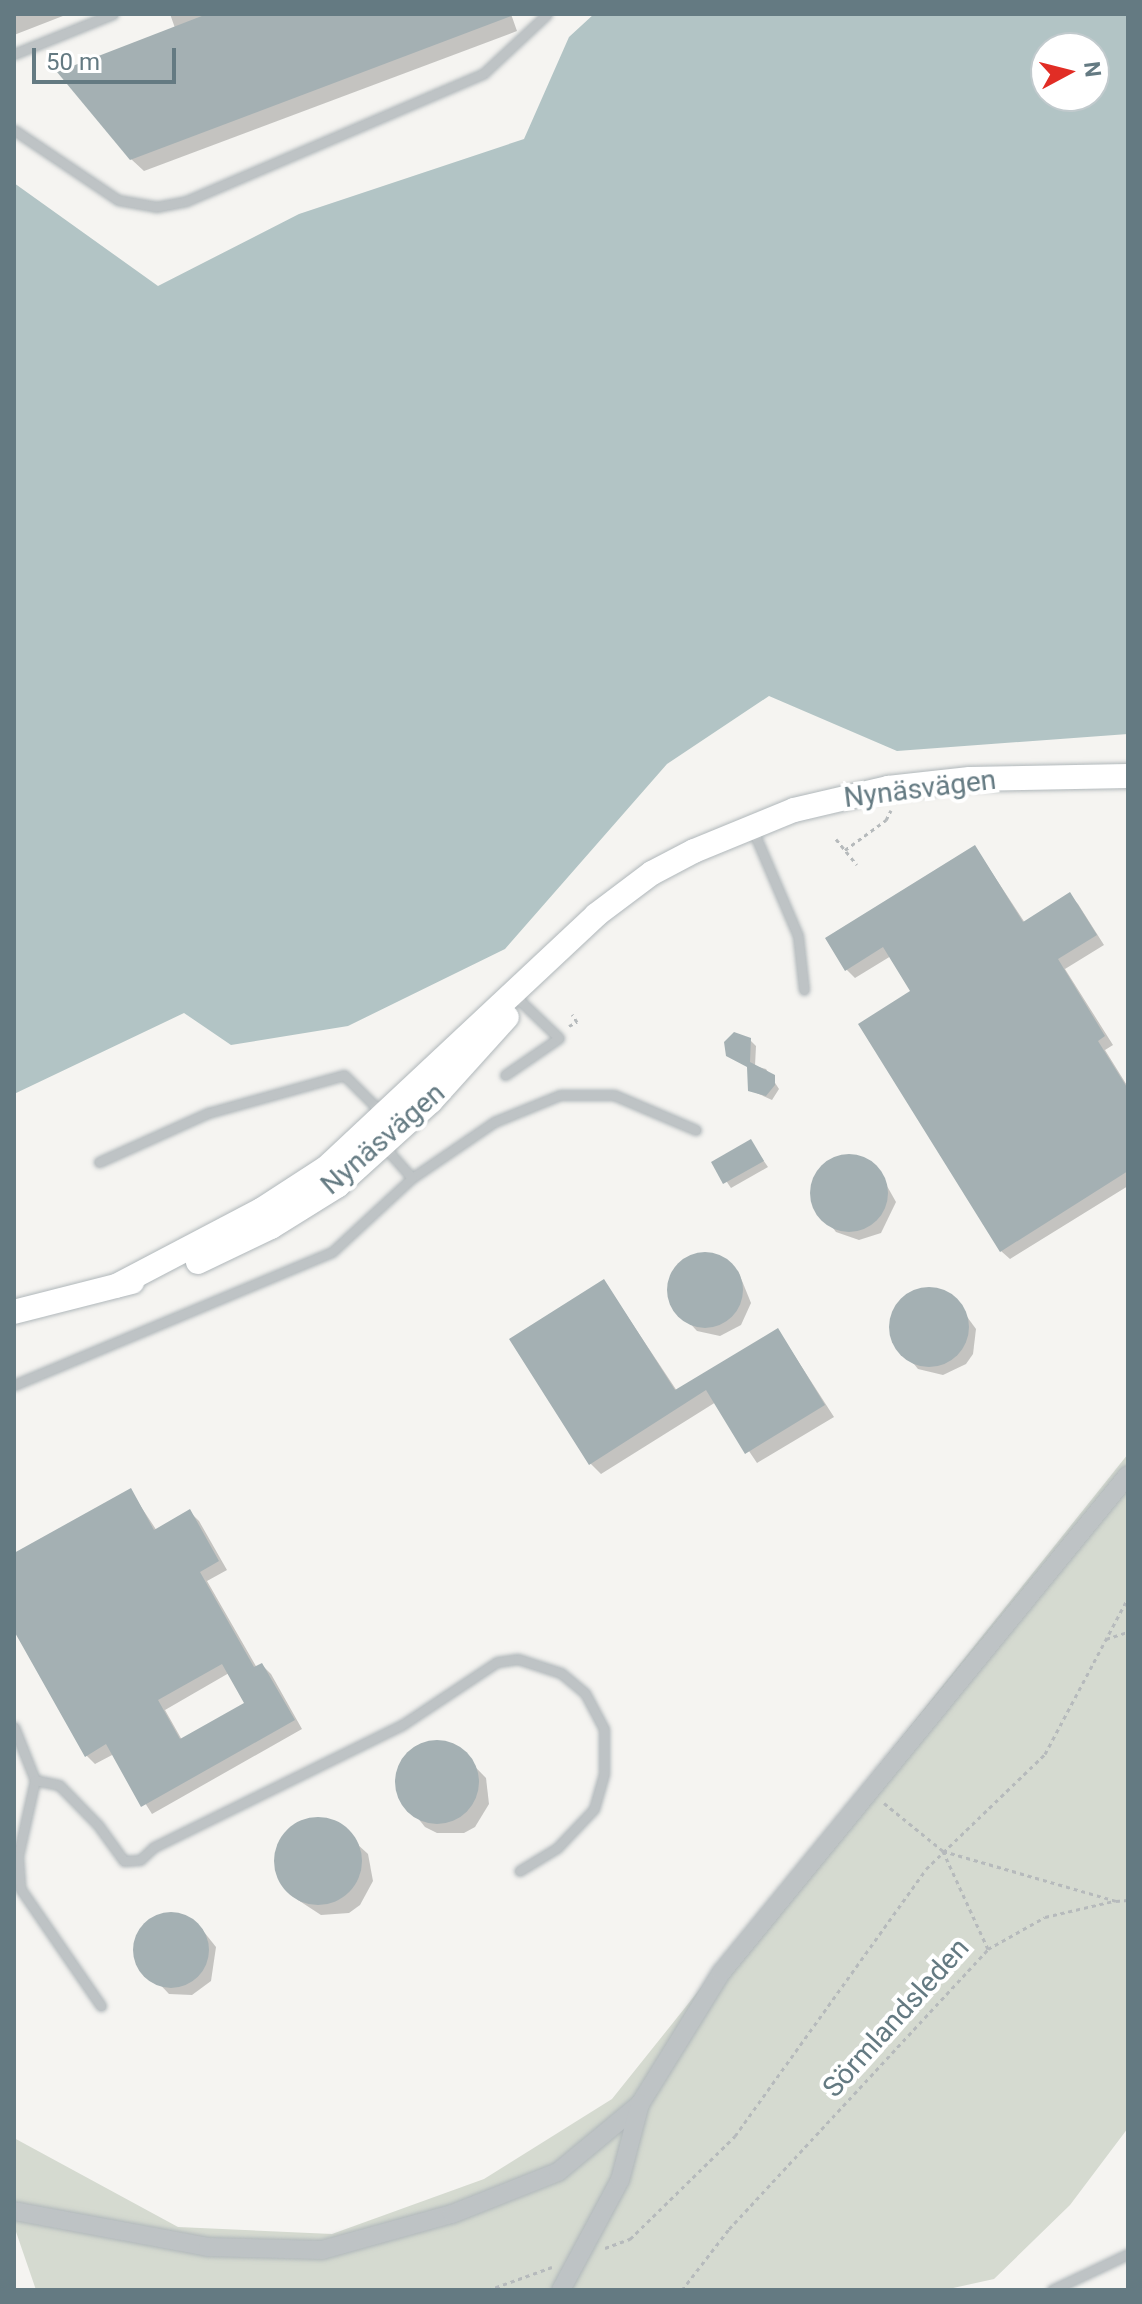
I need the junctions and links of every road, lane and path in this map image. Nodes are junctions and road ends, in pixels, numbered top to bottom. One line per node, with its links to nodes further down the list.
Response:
1 (113, 14): 3 (lane)
2 (547, 14): 4 (lane)
3 (14, 54)
4 (14, 130)
5 (1128, 776): 6 (street, Nynäsvägen)
6 (888, 788): 7 (street, Nynäsvägen); 9 (path)
7 (751, 825): 11 (lane); 12 (street, Nynäsvägen)
8 (836, 839): 9 (path)
9 (845, 850): 10 (path)
10 (857, 865)
11 (804, 990)
12 (516, 996): 15 (lane); 17 (street, Nynäsvägen)
13 (572, 1014): 14 (path)
14 (574, 1024)
15 (505, 1075)
16 (696, 1130): 19 (lane)
17 (384, 1131): 18 (lane); 19 (lane); 20 (street, Nynäsvägen)
18 (99, 1162)
19 (412, 1178): 21 (lane)
20 (14, 1312)
21 (14, 1385)
22 (1128, 1475): 28 (street)
23 (1128, 1598): 25 (path)
24 (1128, 1632): 25 (path)
25 (1106, 1639): 29 (path)
26 (14, 1727): 27 (lane)
27 (35, 1780): 30 (lane); 34 (lane)
28 (868, 1790): 29 (path); 35 (street)
29 (943, 1851): 32 (path); 33 (path, Sörmlandsleden); 38 (path)
30 (519, 1871)
31 (1128, 1900): 32 (path)
32 (1116, 1901): 33 (path)
33 (988, 1949): 41 (path, Sörmlandsleden)
34 (101, 2006)
35 (640, 2104): 36 (street); 38 (street)
36 (14, 2211)
37 (1128, 2254): 42 (lane)
38 (583, 2255): 39 (path); 40 (street)
39 (488, 2290)
40 (561, 2290)
41 (682, 2290)
42 (1052, 2290)

